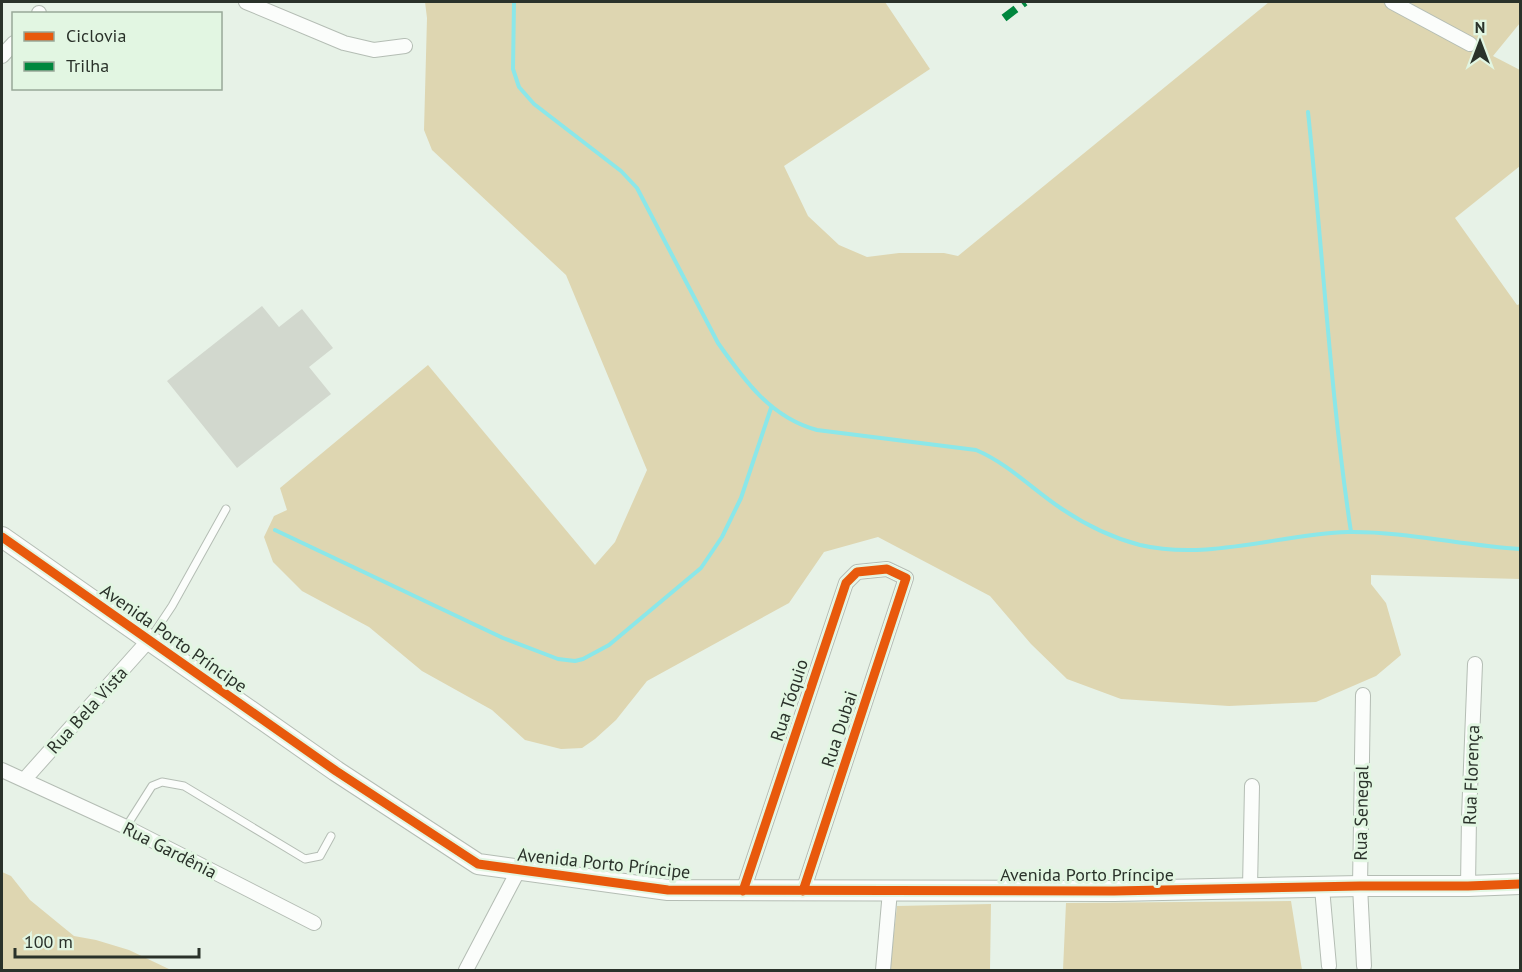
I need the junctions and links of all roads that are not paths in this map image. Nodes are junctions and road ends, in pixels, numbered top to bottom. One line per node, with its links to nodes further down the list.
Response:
1 (246, 2): 4 (street)
2 (1392, 2): 3 (street)
3 (1470, 44)
4 (405, 46)
5 (226, 509): 8 (lane)
6 (2, 537): 8 (street, Avenida Porto Príncipe)
7 (906, 578): 22 (street, Rua Tóquio); 23 (street, Rua Dubai)
8 (149, 640): 12 (street, Rua Bela Vista); 16 (street, Avenida Porto Príncipe)
9 (1475, 664): 19 (street, Rua Florença)
10 (1363, 695): 18 (street, Rua Senegal)
11 (2, 770): 12 (street, Rua Gardênia)
12 (24, 780): 14 (street, Rua Gardênia)
13 (1252, 786): 20 (street)
14 (126, 827): 15 (lane); 25 (street, Rua Gardênia)
15 (331, 836)
16 (519, 871): 22 (street, Avenida Porto Príncipe); 28 (street)
17 (1521, 884): 19 (street, Avenida Porto Príncipe)
18 (1360, 886): 19 (street, Avenida Porto Príncipe); 21 (street, Avenida Porto Príncipe); 27 (street, Rua Senegal)
19 (1468, 886)
20 (1250, 888): 21 (street, Avenida Porto Príncipe); 24 (street, Avenida Porto Príncipe)
21 (1322, 888): 26 (street)
22 (743, 891): 23 (street, Avenida Porto Príncipe)
23 (803, 891): 24 (street, Avenida Porto Príncipe)
24 (890, 891): 29 (street)
25 (314, 923)
26 (1329, 966)
27 (1364, 966)
28 (466, 970)
29 (883, 970)

